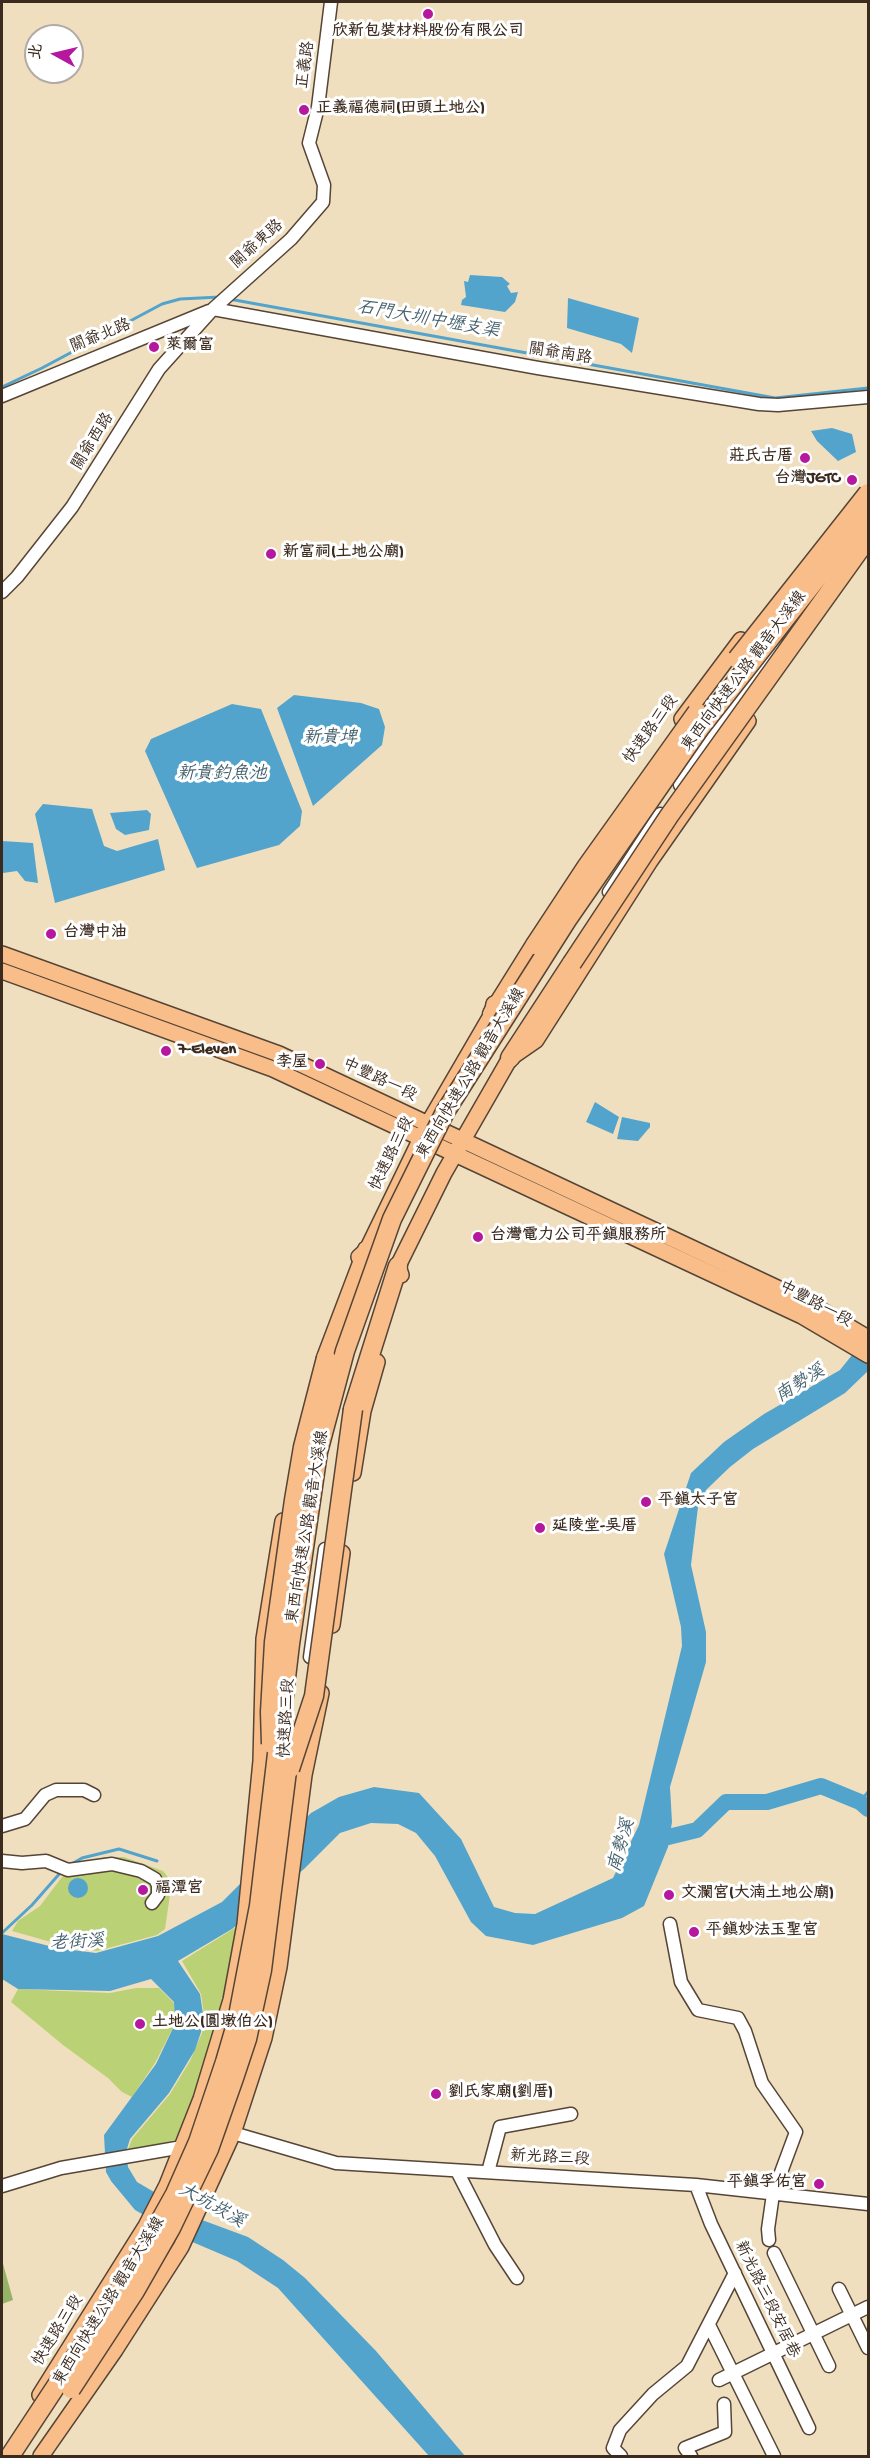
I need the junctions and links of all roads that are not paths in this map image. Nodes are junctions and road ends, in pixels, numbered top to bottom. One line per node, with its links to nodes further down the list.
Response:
1 (331, 2): 2 (street, 正義路)
2 (323, 202): 3 (street, 關爺東路)
3 (213, 309): 4 (street, 關爺北路); 5 (street, 關爺南路); 14 (street, 關爺西路)
4 (2, 396)
5 (868, 397)
6 (868, 484): 15 (main road, 快速路三段)
7 (868, 493): 25 (highway, bridge)
8 (868, 502): 15 (street, 快速路三段)
9 (868, 513): 39 (highway, 東西向快速公路 觀音大溪線, bridge)
10 (868, 524): 39 (highway, 東西向快速公路 觀音大溪線, bridge)
11 (868, 534): 16 (street, 快速路三段)
12 (868, 538): 26 (highway, bridge)
13 (868, 549): 17 (main road, 快速路三段)
14 (2, 592)
15 (732, 663): 16 (street); 18 (main road, 快速路三段)
16 (754, 679): 17 (street); 19 (street, 快速路三段)
17 (769, 690): 20 (main road, 快速路三段)
18 (609, 832): 19 (street); 25 (main road, 快速路三段)
19 (634, 850): 20 (street); 26 (street, 快速路三段)
20 (650, 861): 26 (main road, 快速路三段)
21 (2, 954): 23 (main road, 中豐路一段)
22 (2, 971): 24 (main road, 中豐路一段)
23 (110, 993): 24 (main road); 27 (main road, 中豐路一段)
24 (106, 1009): 28 (main road, 中豐路一段)
25 (492, 1014): 27 (main road, 快速路三段)
26 (510, 1058): 29 (main road, 快速路三段)
27 (428, 1124): 28 (main road, 快速路三段); 29 (main road, 中豐路一段)
28 (420, 1139): 30 (main road, 中豐路一段); 31 (main road, 快速路三段)
29 (462, 1141): 30 (main road, 快速路三段); 33 (main road, 中豐路一段)
30 (455, 1155): 32 (main road, 快速路三段); 33 (main road, 中豐路一段)
31 (367, 1250): 35 (main road, 快速路三段); 39 (highway, bridge)
32 (398, 1266): 36 (street, 快速路三段); 37 (main road, 快速路三段); 39 (highway, bridge)
33 (860, 1338): 34 (main road)
34 (868, 1354)
35 (279, 1587): 36 (street); 47 (main road, 快速路三段)
36 (319, 1591): 37 (street); 38 (street, 快速路三段)
37 (338, 1591): 38 (main road, 快速路三段)
38 (304, 1774): 46 (main road)
39 (279, 1784): 71 (highway, 東西向快速公路 觀音大溪線, bridge); 72 (highway, 東西向快速公路 觀音大溪線, bridge)
40 (94, 1795): 41 (street)
41 (2, 1826)
42 (2, 1860): 43 (street)
43 (152, 1903)
44 (670, 1924): 52 (street)
45 (571, 2114): 49 (street)
46 (233, 2133): 47 (street); 48 (street, 新光路三段); 73 (main road)
47 (182, 2148): 51 (street); 70 (main road, 快速路三段)
48 (457, 2171): 49 (street, 新光路三段); 57 (street)
49 (488, 2172): 50 (street, 新光路三段)
50 (696, 2185): 52 (street, 新光路三段); 56 (street, 新光路三段安居巷)
51 (2, 2186)
52 (773, 2194): 53 (street, 新光路三段); 54 (street)
53 (868, 2204)
54 (769, 2240)
55 (774, 2253): 62 (street)
56 (735, 2273): 61 (street); 64 (street, 新光路三段安居巷)
57 (518, 2278)
58 (839, 2289): 60 (street)
59 (868, 2307): 60 (street)
60 (853, 2314): 62 (street); 63 (street)
61 (709, 2325): 66 (street); 74 (street)
62 (813, 2333): 64 (street); 65 (street)
63 (868, 2348)
64 (773, 2352): 66 (street); 69 (street, 新光路三段安居巷)
65 (829, 2366)
66 (734, 2372): 67 (street); 76 (street)
67 (719, 2380)
68 (724, 2404): 75 (street)
69 (809, 2428)
70 (2, 2453)
71 (10, 2457)
72 (24, 2457)
73 (41, 2457)
74 (621, 2457)
75 (691, 2457)
76 (774, 2457)

